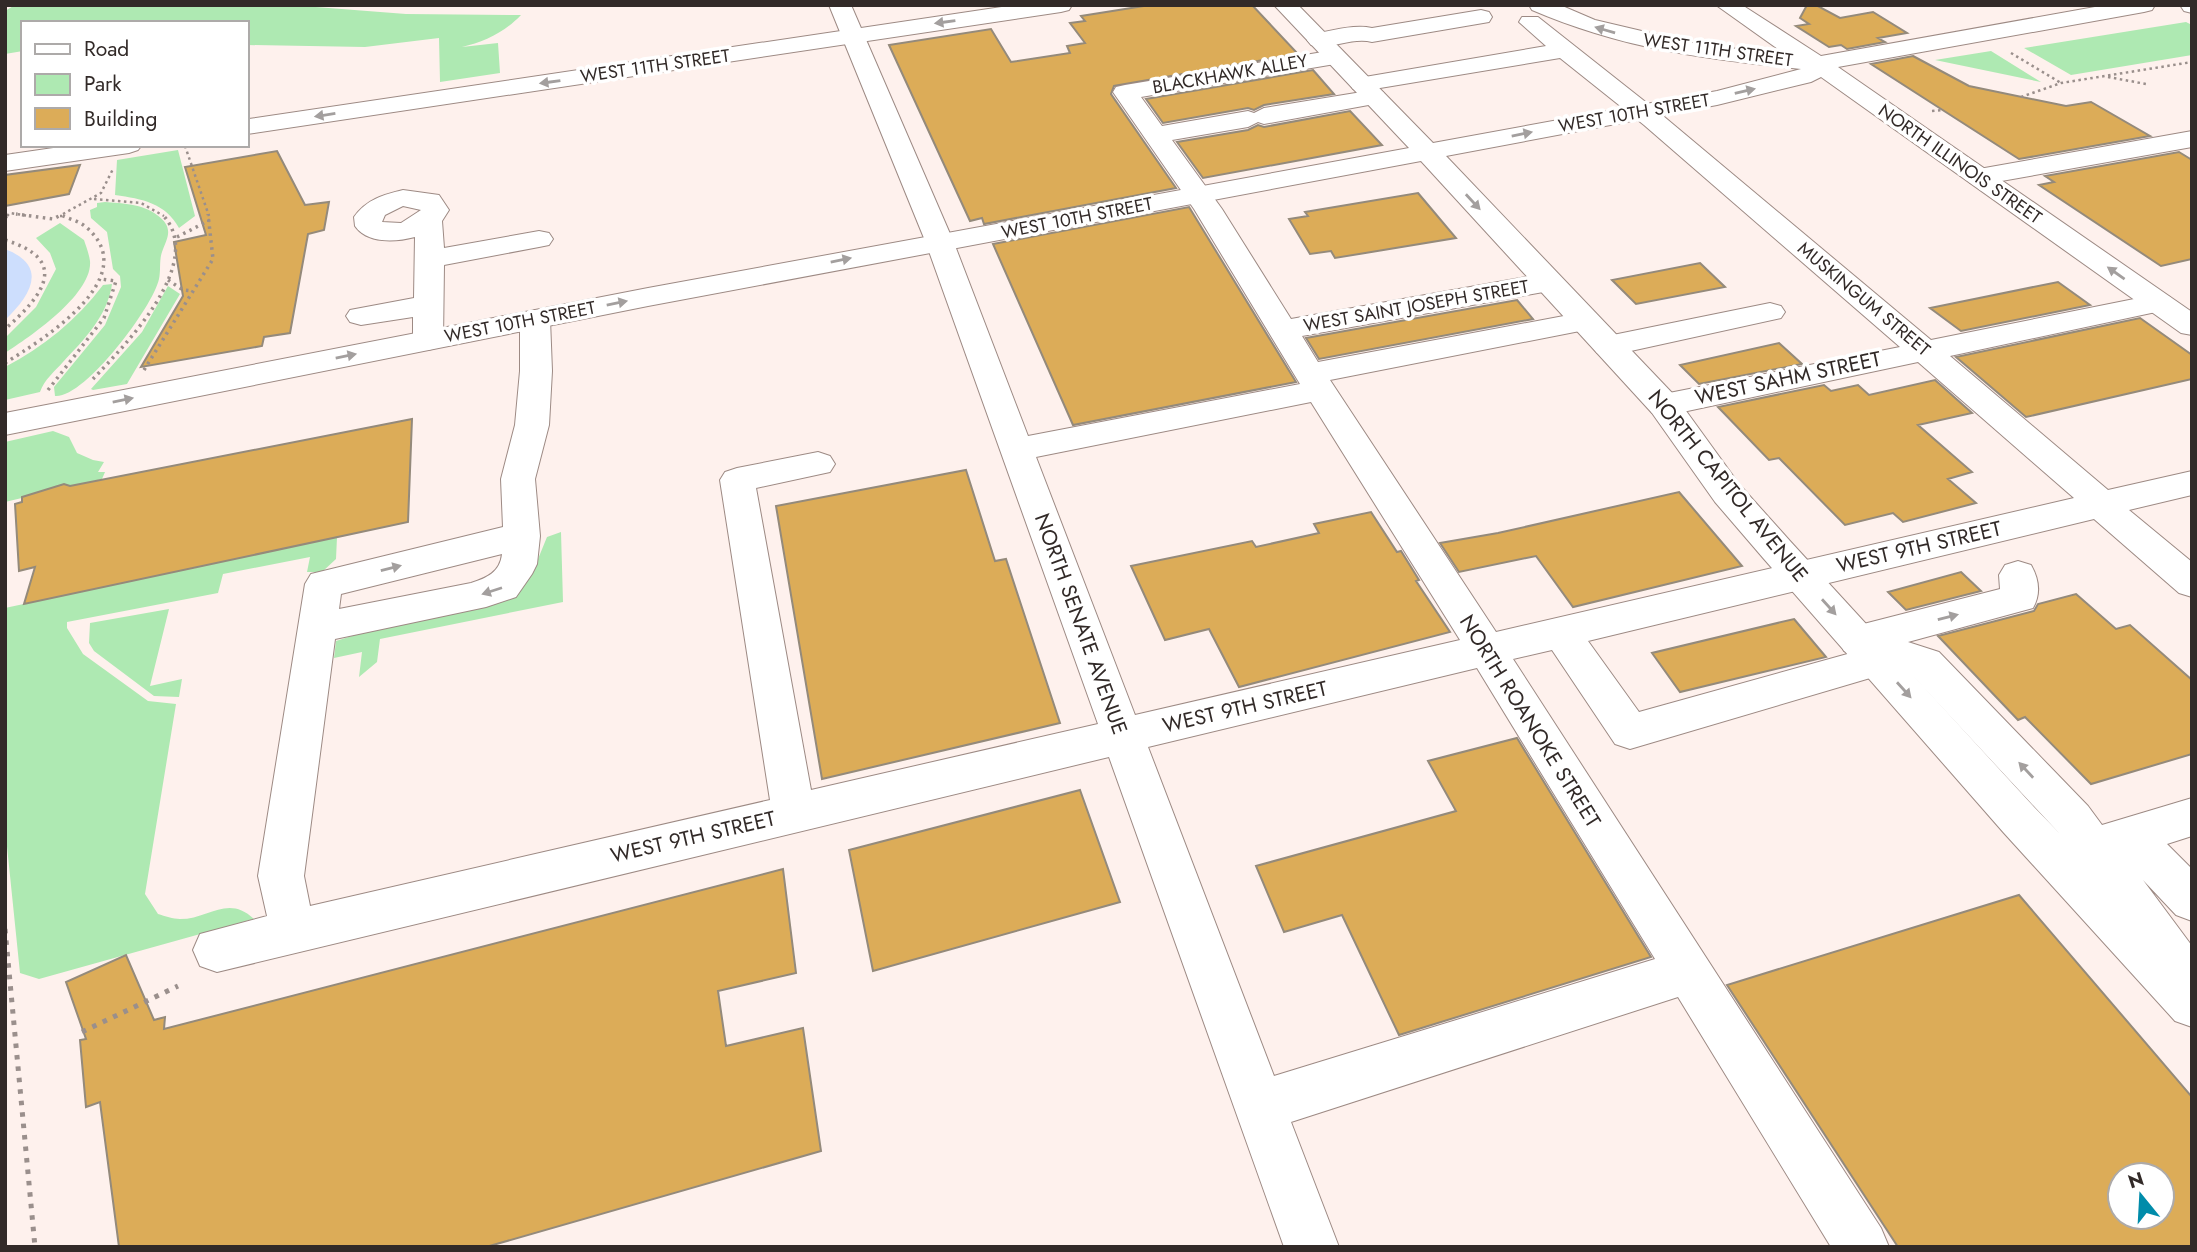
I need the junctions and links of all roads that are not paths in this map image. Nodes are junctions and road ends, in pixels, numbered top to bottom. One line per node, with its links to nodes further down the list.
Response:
1 (840, 5): 8 (main road, NORTH SENATE AVENUE)
2 (1060, 5): 8 (main road, WEST 11TH STREET, one-way to 8)
3 (1285, 5): 9 (main road, NORTH CAPITOL AVENUE)
4 (1727, 5): 11 (main road, NORTH ILLINOIS STREET)
5 (2144, 5): 11 (main road, WEST 10TH STREET)
6 (1535, 14): 10 (main road, MUSKINGUM STREET); 11 (main road, WEST 11TH STREET, one-way to 6)
7 (1481, 17): 9 (main road, BLACKHAWK ALLEY)
8 (852, 37): 15 (main road, WEST 11TH STREET, one-way to 15); 25 (main road, NORTH SENATE AVENUE)
9 (1326, 48): 12 (main road, NORTH CAPITOL AVENUE); 13 (main road, BLACKHAWK ALLEY)
10 (1564, 50): 12 (main road); 14 (main road, MUSKINGUM STREET)
11 (1817, 64): 14 (main road, WEST 10TH STREET, one-way to 11); 21 (main road, NORTH ILLINOIS STREET)
12 (1368, 91): 16 (main road); 19 (main road, NORTH CAPITOL AVENUE)
13 (1125, 92): 16 (main road, NORTH ROANOKE STREET)
14 (1641, 111): 19 (main road, WEST 10TH STREET, one-way to 14); 39 (main road, MUSKINGUM STREET)
15 (249, 127)
16 (1155, 135): 22 (main road, NORTH ROANOKE STREET)
17 (2192, 139): 21 (main road)
18 (115, 147): 20 (main road)
19 (1427, 152): 22 (main road, WEST 10TH STREET); 27 (main road, NORTH CAPITOL AVENUE, one-way to 27)
20 (5, 163)
21 (1979, 177): 28 (main road, NORTH ILLINOIS STREET, one-way to 21)
22 (1198, 195): 25 (main road, WEST 10TH STREET); 36 (main road, NORTH ROANOKE STREET)
23 (428, 221): 26 (main road)
24 (539, 236): 26 (main road)
25 (940, 243): 33 (main road, WEST 10TH STREET, one-way to 25); 44 (main road, NORTH SENATE AVENUE)
26 (430, 256): 29 (main road)
27 (1549, 282): 30 (main road, WEST SAINT JOSEPH STREET); 34 (main road, NORTH CAPITOL AVENUE)
28 (2159, 303): 35 (main road, NORTH ILLINOIS STREET); 39 (main road, WEST SAHM STREET)
29 (429, 305): 32 (main road); 37 (main road)
30 (1385, 312): 36 (main road, WEST SAINT JOSEPH STREET); 40 (main road)
31 (1770, 312): 38 (main road)
32 (361, 316)
33 (535, 319): 37 (main road, WEST 10TH STREET); 48 (main road)
34 (1585, 321): 38 (main road, NORTH CAPITOL AVENUE); 40 (main road)
35 (2192, 326)
36 (1282, 330): 41 (main road, NORTH ROANOKE STREET)
37 (428, 340): 43 (main road, WEST 10TH STREET, one-way to 37)
38 (1608, 346): 42 (main road, NORTH CAPITOL AVENUE)
39 (1923, 350): 42 (main road, WEST SAHM STREET); 47 (main road, MUSKINGUM STREET)
40 (1416, 354): 41 (main road)
41 (1315, 382): 44 (main road); 54 (main road, NORTH ROANOKE STREET)
42 (1664, 405): 49 (main road, NORTH CAPITOL AVENUE)
43 (5, 424)
44 (1017, 449): 56 (main road, NORTH SENATE AVENUE)
45 (818, 464): 57 (main road)
46 (2192, 483): 47 (main road, WEST 9TH STREET)
47 (2101, 504): 49 (main road, WEST 9TH STREET); 51 (main road, MUSKINGUM STREET)
48 (522, 536): 52 (main road, one-way to 52); 52 (main road, one-way to 48)
49 (1800, 575): 53 (main road, WEST 9TH STREET); 55 (main road, NORTH CAPITOL AVENUE, one-way to 55)
50 (2018, 575): 55 (main road, one-way to 50)
51 (2192, 583)
52 (317, 628): 61 (main road)
53 (1561, 632): 54 (main road, WEST 9TH STREET); 55 (main road)
54 (1485, 650): 56 (main road, WEST 9TH STREET); 63 (main road, NORTH ROANOKE STREET)
55 (1867, 650): 59 (main road, NORTH CAPITOL AVENUE)
56 (1122, 736): 57 (main road, WEST 9TH STREET); 66 (main road, NORTH SENATE AVENUE)
57 (794, 814): 61 (main road, WEST 9TH STREET)
58 (2192, 817): 59 (main road)
59 (2093, 847): 60 (main road); 64 (main road); 65 (main road, NORTH CAPITOL AVENUE)
60 (2192, 900)
61 (293, 932): 62 (main road, WEST 9TH STREET)
62 (217, 950)
63 (1686, 972): 66 (main road); 68 (main road, NORTH ROANOKE STREET)
64 (2192, 986)
65 (2192, 1004)
66 (1260, 1106): 67 (main road, NORTH SENATE AVENUE)
67 (1312, 1247)
68 (1862, 1247)

